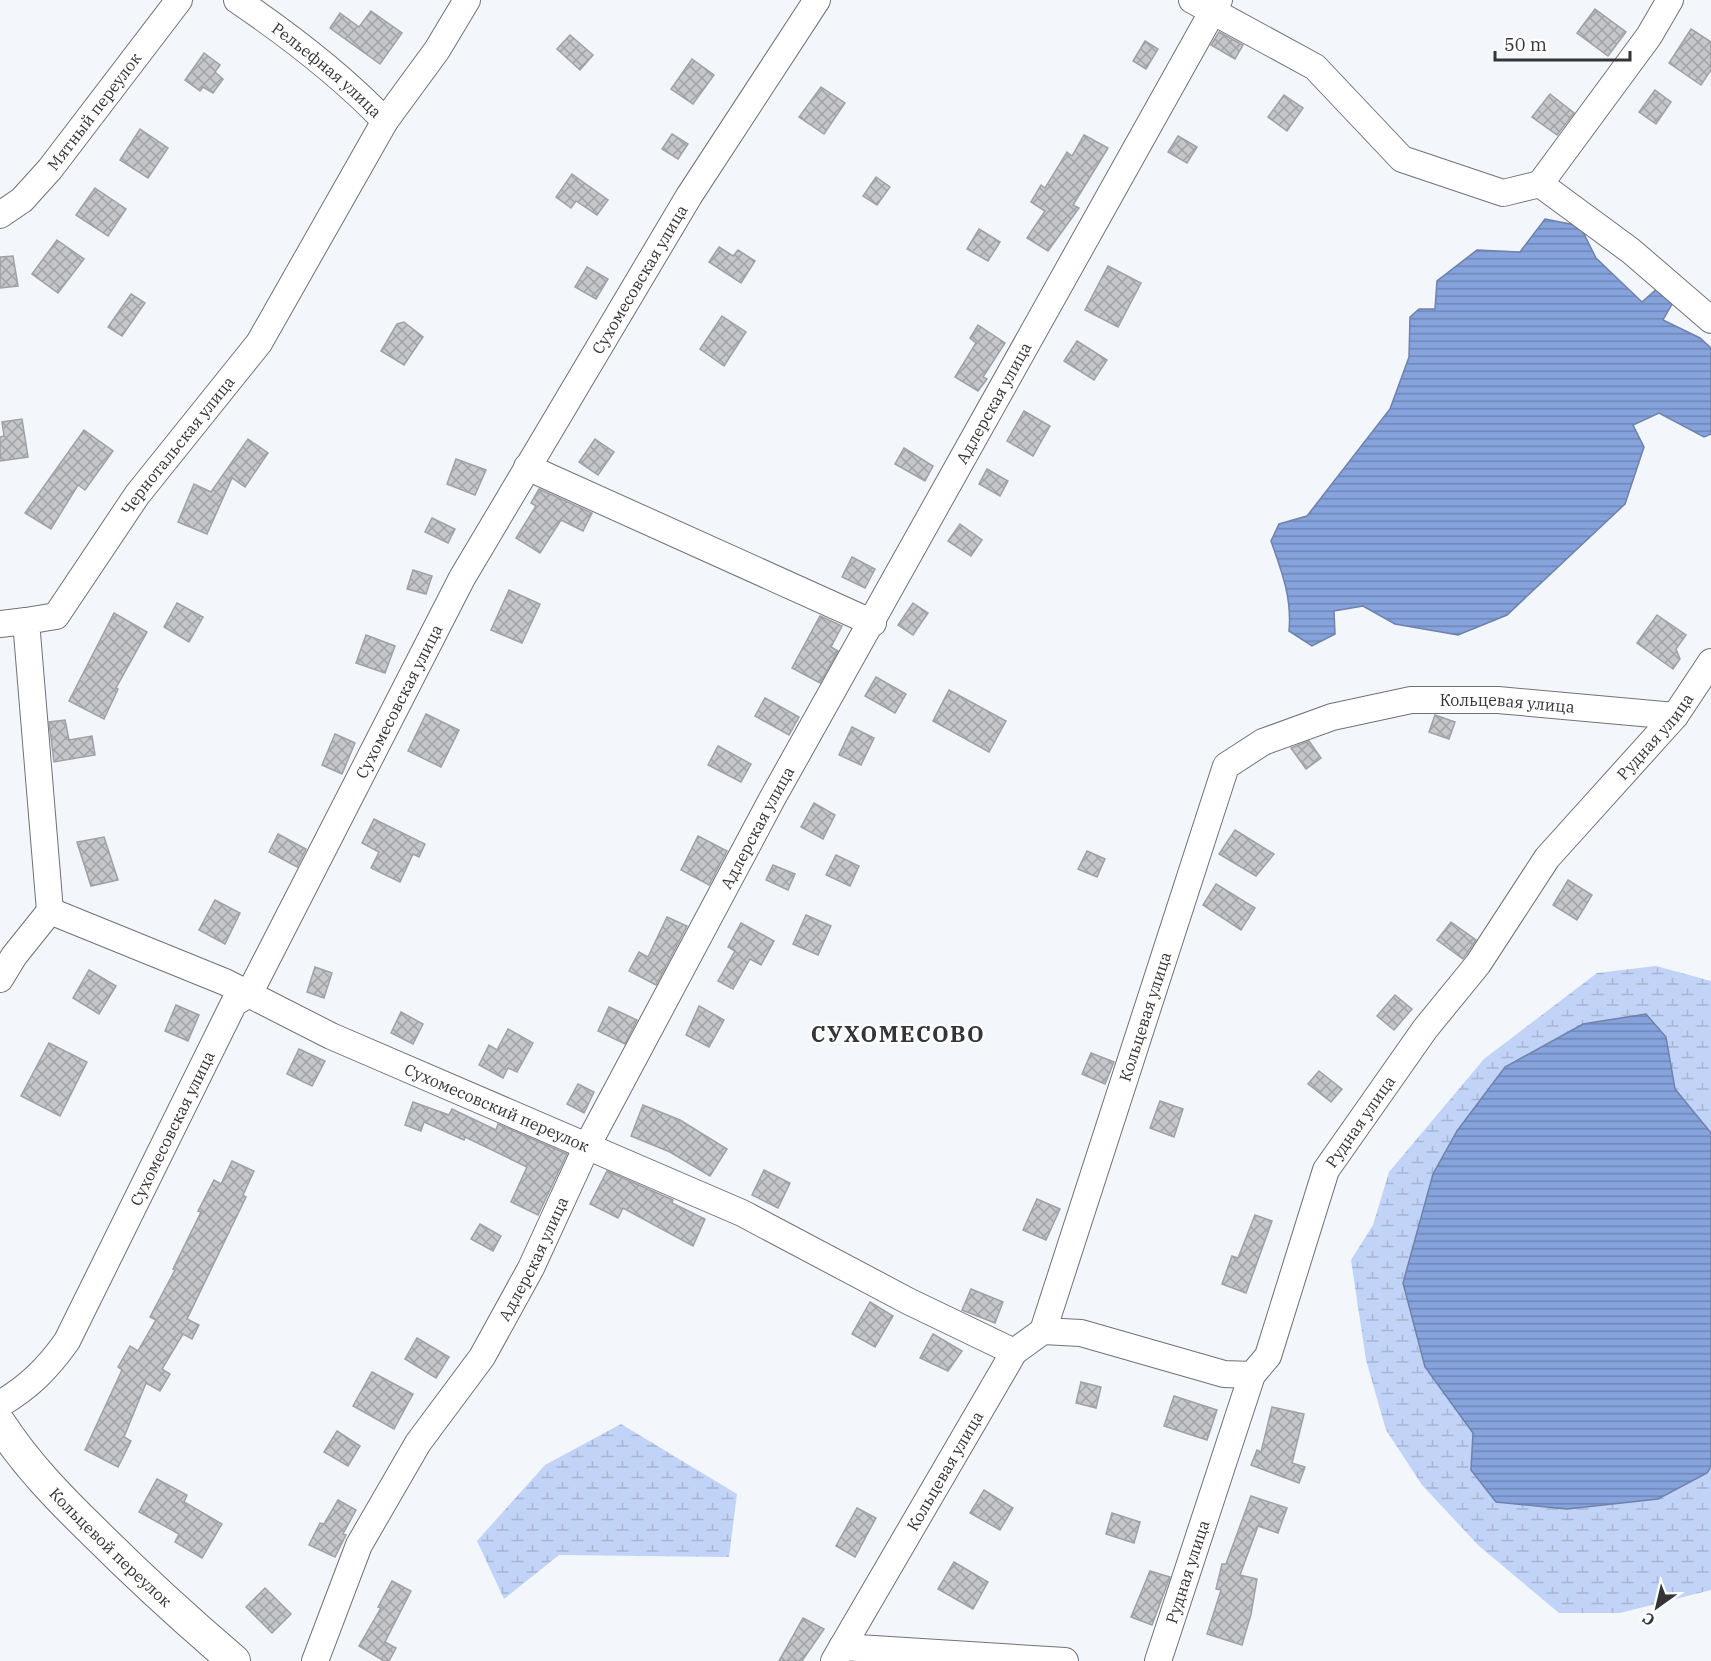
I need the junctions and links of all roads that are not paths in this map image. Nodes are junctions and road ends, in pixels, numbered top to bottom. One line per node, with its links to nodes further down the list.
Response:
1 (179, 0): 9 (street, Мятный переулок)
2 (237, 0): 7 (street, Рельефная улица)
3 (467, 0): 7 (street, Чернотальская улица)
4 (817, 0): 11 (street, Сухомесовская улица)
5 (1670, 0): 8 (street)
6 (1207, 4): 8 (street); 13 (street, Адлерская улица)
7 (386, 121): 12 (street, Чернотальская улица)
8 (1540, 184): 10 (street)
9 (0, 215)
10 (1711, 320)
11 (526, 467): 13 (street); 18 (street, Сухомесовская улица)
12 (7, 618): 16 (street, Чернотальская улица)
13 (873, 623): 19 (street, Адлерская улица)
14 (1711, 662): 15 (street, Рудная улица)
15 (1675, 716): 20 (street, Кольцевая улица); 22 (street, Рудная улица)
16 (50, 911): 17 (street); 18 (street, Сухомесовский переулок)
17 (0, 980)
18 (249, 994): 19 (street, Сухомесовский переулок); 23 (street, Сухомесовская улица)
19 (586, 1146): 21 (street, Сухомесовский переулок); 27 (street, Адлерская улица)
20 (1043, 1331): 21 (street, Кольцевая улица); 22 (street)
21 (1014, 1352): 25 (street, Кольцевая улица)
22 (1252, 1375): 29 (street, Рудная улица)
23 (0, 1404)
24 (0, 1424): 26 (main road, Кольцевой переулок)
25 (838, 1654): 28 (street)
26 (234, 1661)
27 (315, 1661)
28 (1065, 1661)
29 (1158, 1661)

